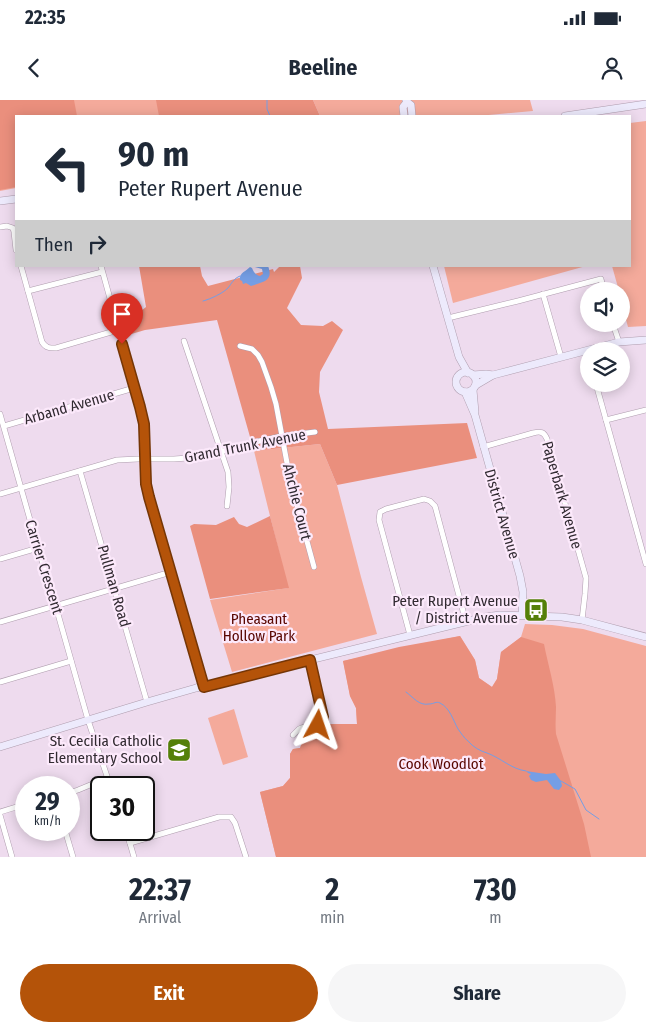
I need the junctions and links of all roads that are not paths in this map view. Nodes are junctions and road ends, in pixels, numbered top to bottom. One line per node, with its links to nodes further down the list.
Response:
1 (407, 101): 3 (street); 4 (street)
2 (646, 104): 5 (street)
3 (404, 115)
4 (412, 115)
5 (572, 115)
6 (15, 199): 7 (street)
7 (0, 201)
8 (0, 227): 9 (street)
9 (15, 241)
10 (21, 267): 16 (street)
11 (433, 267): 18 (street)
12 (101, 269): 16 (street); 19 (street)
13 (587, 282): 14 (street)
14 (602, 282)
15 (580, 284): 17 (street)
16 (28, 291): 19 (street)
17 (544, 294): 18 (street); 27 (street)
18 (448, 318): 26 (street)
19 (118, 330): 32 (street)
20 (616, 332): 23 (street)
21 (646, 340): 23 (street)
22 (184, 341): 43 (street)
23 (619, 342)
24 (240, 346): 41 (street, Ahchie Court)
25 (580, 355): 27 (street)
26 (459, 357): 28 (street); 29 (street)
27 (561, 357): 30 (street)
28 (460, 374): 29 (street); 33 (street)
29 (470, 374): 30 (street); 31 (street)
30 (493, 375): 31 (street)
31 (474, 387): 33 (street); 37 (street, District Avenue)
32 (134, 388): 39 (street, Arband Avenue); 44 (street)
33 (465, 392): 37 (street, District Avenue)
34 (598, 392): 38 (street)
35 (646, 410): 38 (street)
36 (0, 414): 39 (street, Carrier Crescent)
37 (474, 415): 42 (street, District Avenue)
38 (606, 420): 51 (street)
39 (4, 426): 46 (street, Carrier Crescent)
40 (315, 432): 41 (street, Grand Trunk Avenue)
41 (282, 436): 43 (street, Grand Trunk Avenue); 52 (street, Ahchie Court)
42 (483, 447): 56 (street, District Avenue); 57 (street, Paperbark Avenue)
43 (222, 452): 44 (street, Grand Trunk Avenue); 48 (street)
44 (145, 460): 45 (street, Grand Trunk Avenue); 53 (street)
45 (80, 471): 46 (street, Grand Trunk Avenue); 54 (street, Pullman Road)
46 (21, 488): 47 (street, Grand Trunk Avenue); 49 (street, Carrier Crescent)
47 (0, 494)
48 (227, 506)
49 (38, 548): 50 (street); 55 (street, Carrier Crescent)
50 (0, 559)
51 (646, 564)
52 (314, 567)
53 (170, 572): 54 (street); 65 (street)
54 (114, 589): 55 (street); 66 (street, Pullman Road)
55 (56, 606): 58 (street); 63 (street, Carrier Crescent)
56 (522, 615): 57 (street); 59 (street)
57 (582, 620): 61 (street)
58 (0, 622)
59 (466, 622): 60 (street); 60 (street)
60 (410, 636): 62 (street)
61 (646, 637)
62 (310, 660): 65 (street); 68 (street)
63 (71, 661): 64 (street); 67 (street, Carrier Crescent)
64 (0, 682)
65 (204, 687): 66 (street)
66 (147, 702): 67 (street)
67 (88, 720): 69 (street); 70 (street, Carrier Crescent)
68 (293, 735)
69 (0, 747)
70 (106, 776)
71 (15, 808): 72 (street)
72 (0, 814): 75 (street)
73 (68, 841): 76 (street)
74 (130, 843): 77 (street); 78 (street)
75 (12, 857)
76 (73, 857)
77 (134, 857)
78 (246, 857)

